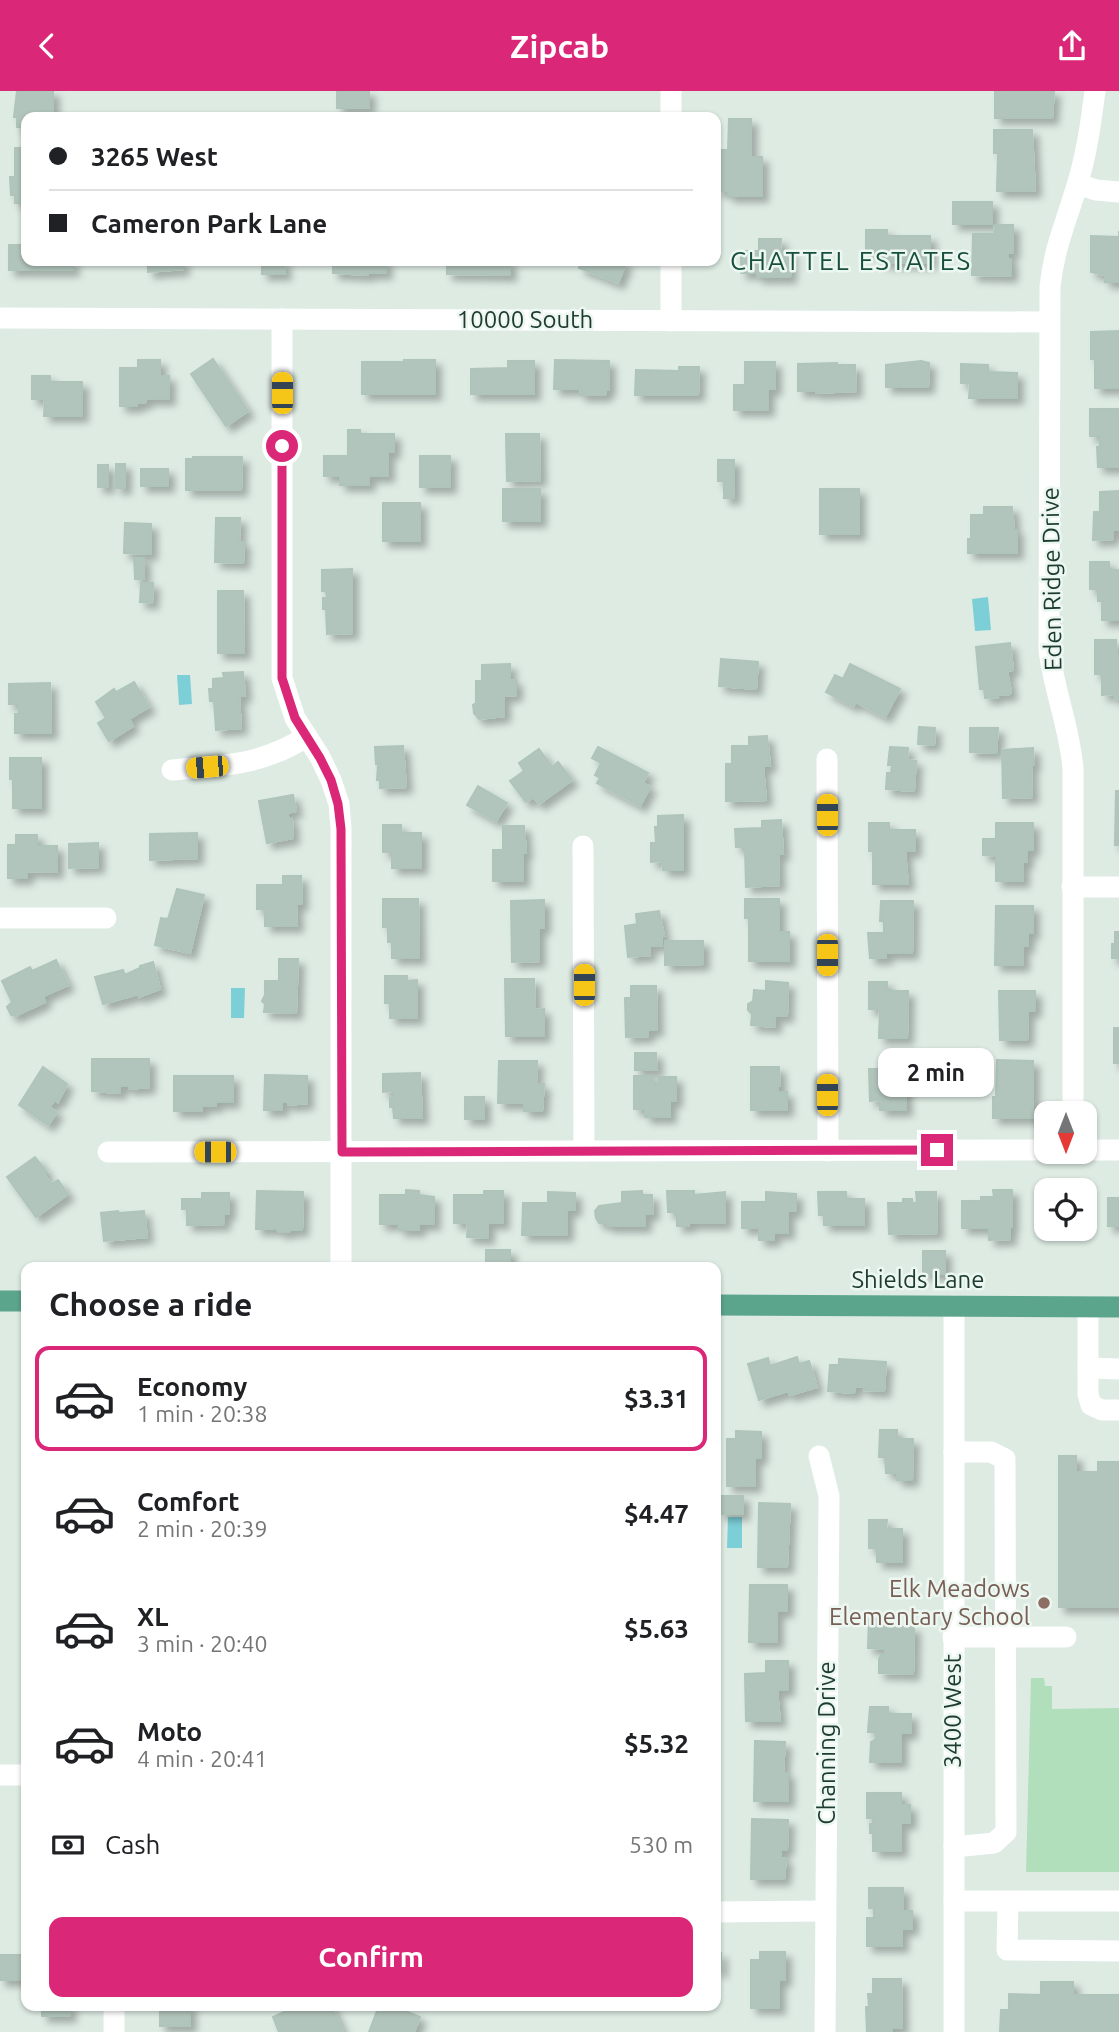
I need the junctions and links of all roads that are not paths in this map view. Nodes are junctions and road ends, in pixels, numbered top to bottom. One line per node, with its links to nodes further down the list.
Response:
1 (671, 91): 3 (street)
2 (1095, 91): 4 (street, Eden Ridge Drive)
3 (671, 112)
4 (1078, 184): 5 (street); 10 (street, Eden Ridge Drive)
5 (1119, 192)
6 (671, 266): 9 (street)
7 (0, 318): 8 (street, 10000 South)
8 (282, 319): 9 (street, 10000 South); 11 (street)
9 (671, 321): 10 (street, 10000 South)
10 (1049, 323): 15 (street, Eden Ridge Drive)
11 (306, 737): 13 (street); 26 (street)
12 (827, 759): 24 (street)
13 (172, 770)
14 (583, 846): 23 (street)
15 (1072, 887): 16 (street); 19 (street, Eden Ridge Drive)
16 (1119, 887)
17 (0, 918): 18 (street)
18 (106, 918)
19 (1073, 1101)
20 (1034, 1150): 24 (street)
21 (1097, 1150): 22 (street)
22 (1119, 1150)
23 (584, 1151): 24 (street); 26 (street)
24 (828, 1151)
25 (108, 1152): 26 (street)
26 (342, 1152): 27 (street)
27 (341, 1262)
28 (0, 1301): 29 (main road)
29 (21, 1301)
30 (721, 1305): 31 (main road, Shields Lane)
31 (954, 1306): 32 (main road, Shields Lane); 37 (street, 3400 West)
32 (1088, 1307): 33 (main road, Shields Lane); 34 (street)
33 (1119, 1307)
34 (1088, 1369): 35 (street); 36 (street)
35 (1119, 1369)
36 (1119, 1410)
37 (954, 1452): 39 (street, 3400 West); 40 (street)
38 (819, 1456): 48 (street, Channing Drive)
39 (953, 1637): 40 (street); 44 (street, 3400 West)
40 (1005, 1637): 41 (street); 44 (street)
41 (1066, 1637)
42 (0, 1775): 43 (street)
43 (21, 1775)
44 (954, 1847): 45 (street, 3400 West)
45 (954, 1901): 46 (street); 54 (street, 3400 West)
46 (1008, 1901): 47 (street); 50 (street)
47 (1119, 1902)
48 (825, 1911): 49 (street); 53 (street, Channing Drive)
49 (721, 1912)
50 (1119, 1951)
51 (114, 2011): 52 (street)
52 (114, 2032)
53 (825, 2032)
54 (954, 2032)

